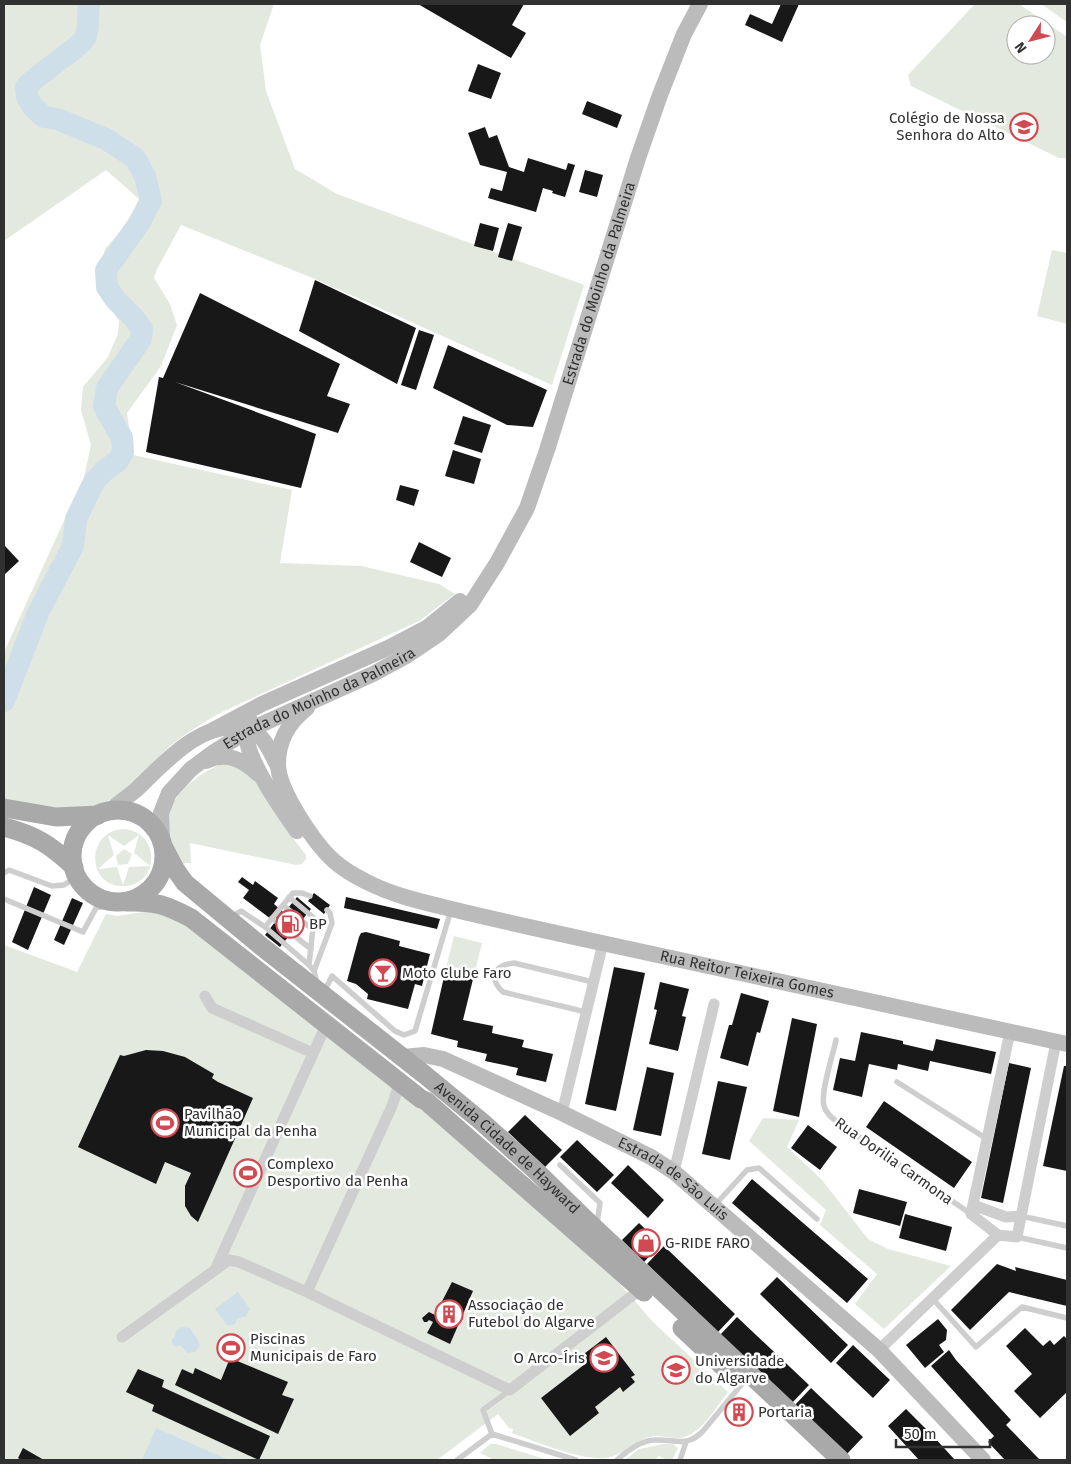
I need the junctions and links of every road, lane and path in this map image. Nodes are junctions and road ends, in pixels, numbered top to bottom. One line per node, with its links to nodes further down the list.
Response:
1 (700, 4): 2 (street, Estrada do Moinho da Palmeira)
2 (497, 563): 3 (street, Estrada do Moinho da Palmeira); 4 (street, Estrada do Moinho da Palmeira)
3 (320, 697): 6 (street, Estrada do Moinho da Palmeira); 7 (street)
4 (262, 704): 5 (street, Estrada do Moinho da Palmeira); 6 (street)
5 (213, 730): 6 (street); 11 (street, Estrada do Moinho da Palmeira)
6 (249, 730): 7 (street); 8 (street, Estrada do Moinho da Palmeira); 9 (street)
7 (278, 766): 20 (street)
8 (191, 769): 9 (street); 13 (street, Estrada do Moinho da Palmeira)
9 (261, 776): 20 (street)
10 (4, 808): 11 (main road)
11 (103, 813): 13 (main road); 14 (main road)
12 (4, 827): 14 (main road)
13 (163, 844): 19 (main road); 24 (main road, Avenida Cidade de Hayward)
14 (75, 872): 15 (lane); 19 (main road)
15 (4, 873)
16 (310, 896): 17 (lane)
17 (289, 897): 21 (lane); 27 (lane)
18 (4, 899): 19 (lane)
19 (123, 902): 37 (main road, Avenida Cidade de Hayward)
20 (428, 903): 22 (street, Rua Reitor Teixeira Gomes)
21 (283, 905): 25 (lane); 27 (lane)
22 (451, 909): 28 (street, Rua Reitor Teixeira Gomes); 33 (lane)
23 (327, 910): 31 (lane)
24 (222, 914): 26 (lane); 33 (main road, Avenida Cidade de Hayward)
25 (272, 918): 26 (lane); 29 (lane)
26 (265, 927): 30 (lane)
27 (313, 930): 29 (lane)
28 (603, 943): 32 (street); 38 (street, Rua Reitor Teixeira Gomes)
29 (311, 949): 30 (lane)
30 (309, 965): 31 (lane)
31 (314, 971): 33 (lane)
32 (593, 982): 36 (street); 36 (lane)
33 (320, 992): 42 (main road, Avenida Cidade de Hayward)
34 (205, 996): 41 (street)
35 (714, 1004): 52 (street)
36 (586, 1012): 49 (street)
37 (326, 1025): 41 (street); 44 (main road, Avenida Cidade de Hayward)
38 (1010, 1032): 40 (street, Rua Reitor Teixeira Gomes); 50 (street)
39 (836, 1040): 54 (lane, Rua Dorilia Carmona)
40 (1062, 1043): 55 (street)
41 (313, 1053): 62 (street)
42 (403, 1057): 43 (street, Estrada de São Luís); 45 (main road, Avenida Cidade de Hayward)
43 (434, 1057): 45 (street); 49 (street, Estrada de São Luís)
44 (386, 1072): 47 (main road, Avenida Cidade de Hayward); 48 (street)
45 (425, 1075): 58 (main road, Avenida Cidade de Hayward)
46 (898, 1082): 50 (lane)
47 (421, 1100): 48 (street); 63 (main road, Avenida Cidade de Hayward)
48 (392, 1106): 64 (street)
49 (562, 1113): 52 (street, Estrada de São Luís)
50 (987, 1139): 54 (street)
51 (560, 1165): 58 (lane)
52 (674, 1172): 53 (street, Estrada de São Luís)
53 (714, 1207): 56 (lane); 68 (street, Estrada de São Luís)
54 (972, 1210): 55 (street); 59 (street, Rua Dorilia Carmona)
55 (1021, 1216): 57 (lane); 60 (street)
56 (817, 1218)
57 (1067, 1226)
58 (596, 1229): 78 (main road, Avenida Cidade de Hayward)
59 (998, 1234): 60 (street); 65 (street)
60 (1017, 1237): 61 (lane)
61 (1067, 1248)
62 (215, 1272): 64 (street); 67 (street)
63 (641, 1289): 69 (main road, Avenida Cidade de Hayward); 70 (street)
64 (307, 1292): 70 (street)
65 (932, 1298): 66 (lane); 68 (street)
66 (1067, 1318)
67 (122, 1337)
68 (879, 1350): 79 (street, Estrada de São Luís)
69 (742, 1384): 72 (lane); 77 (main road, Avenida Cidade de Hayward)
70 (510, 1390): 71 (lane)
71 (492, 1434): 73 (lane); 74 (lane)
72 (686, 1442): 75 (lane); 76 (lane)
73 (458, 1460)
74 (576, 1460)
75 (617, 1460)
76 (680, 1460)
77 (823, 1460)
78 (841, 1460)
79 (983, 1460)

